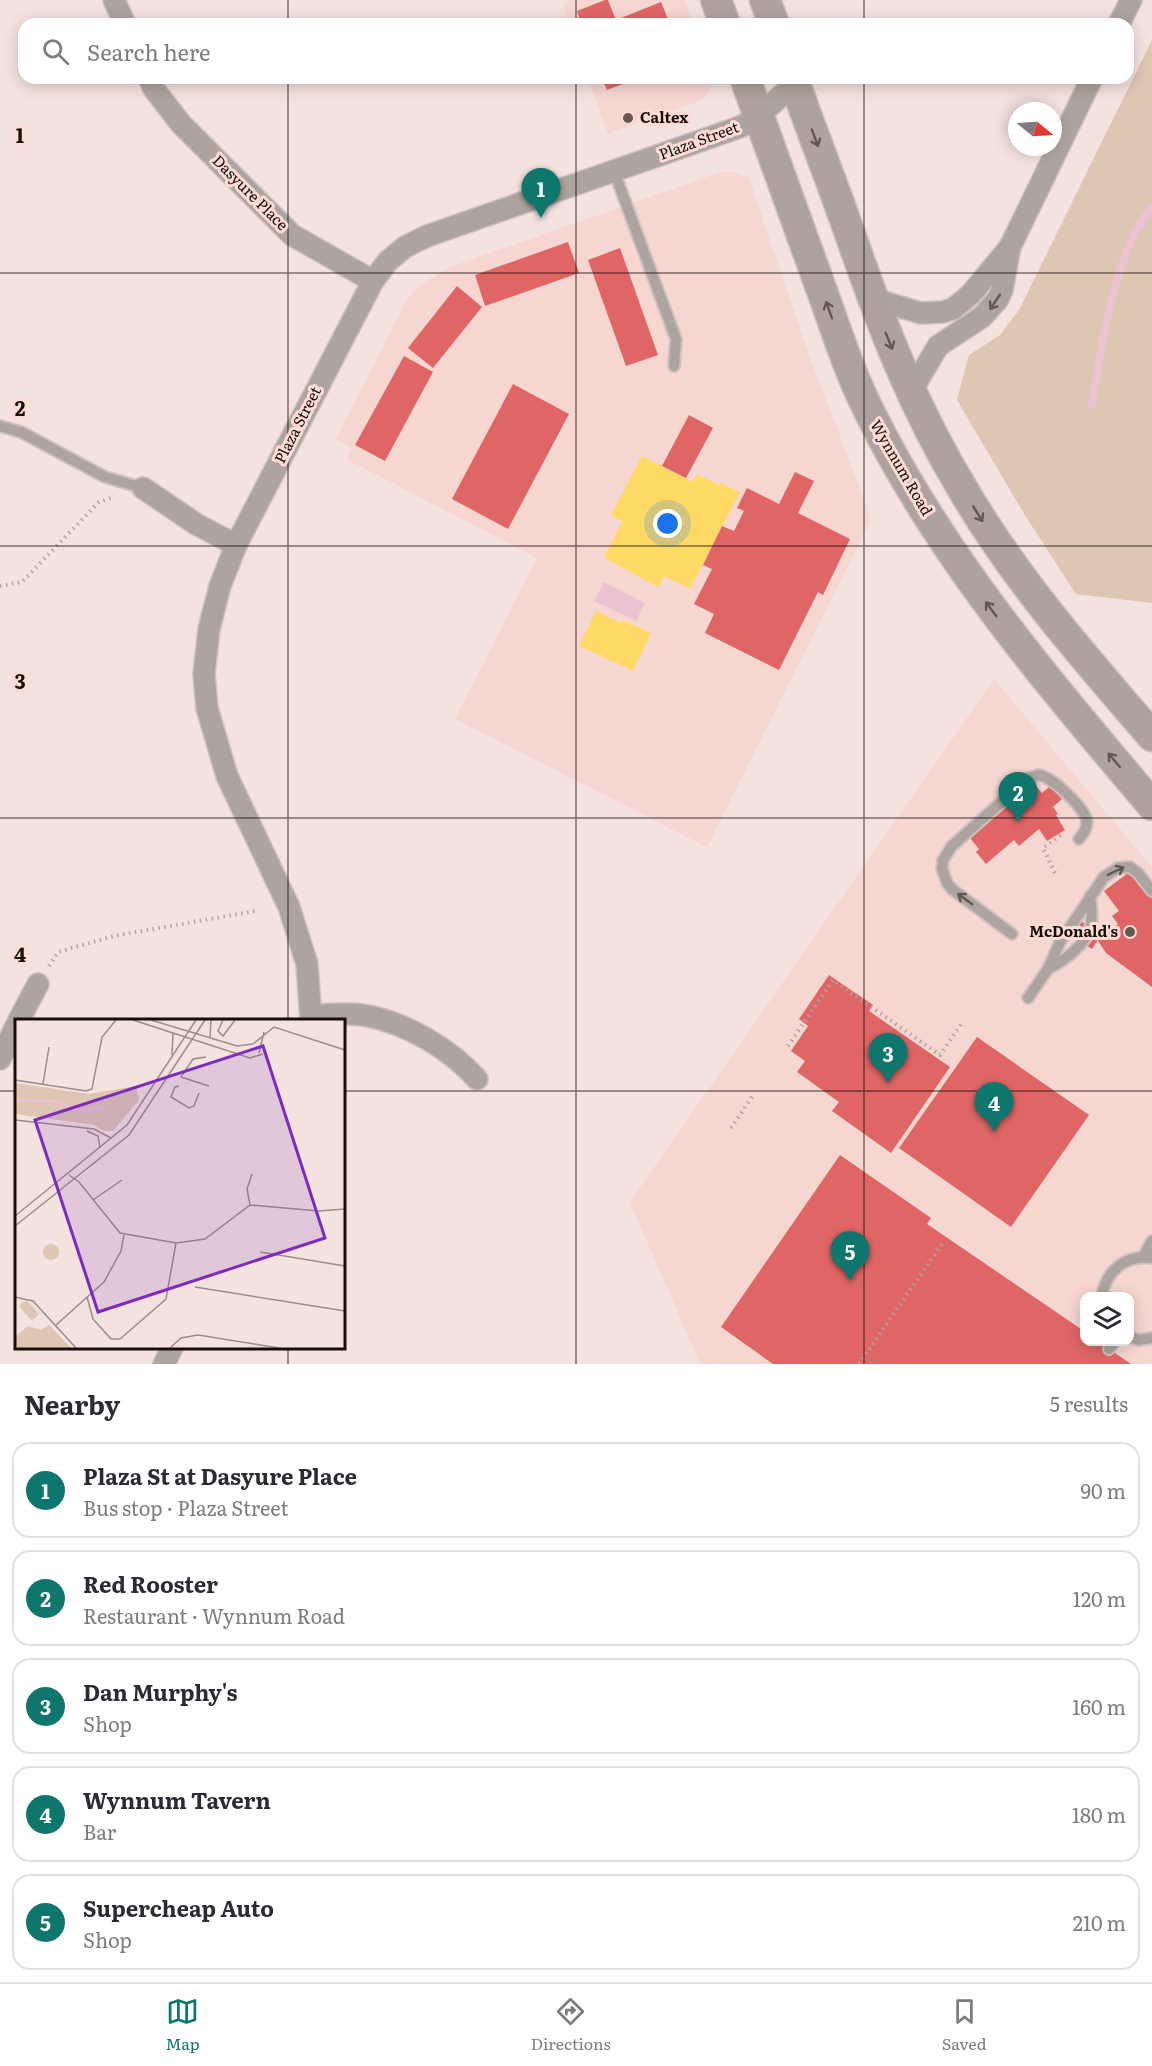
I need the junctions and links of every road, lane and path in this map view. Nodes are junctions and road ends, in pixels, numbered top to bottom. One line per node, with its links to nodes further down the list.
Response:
1 (114, 0): 5 (street)
2 (716, 0): 6 (main road)
3 (765, 0): 7 (main road)
4 (1131, 0): 8 (street)
5 (122, 18)
6 (723, 18)
7 (772, 18)
8 (1122, 18)
9 (152, 84): 17 (street, Dasyure Place)
10 (747, 84): 14 (main road, Wynnum Road)
11 (791, 84): 14 (street, Plaza Street)
12 (795, 84): 18 (main road, one-way to 18)
13 (1089, 84): 16 (street)
14 (759, 116): 15 (street, Plaza Street); 26 (main road, Wynnum Road, one-way to 14)
15 (614, 171): 17 (street, Plaza Street); 19 (lane)
16 (1010, 246): 18 (street); 20 (street, one-way to 20)
17 (373, 281): 23 (street, Plaza Street)
18 (873, 299): 20 (main road, one-way to 20)
19 (674, 366)
20 (911, 392): 25 (main road, one-way to 25)
21 (0, 426): 22 (lane)
22 (142, 488): 23 (street); 24 (path)
23 (236, 545): 37 (street, Plaza Street)
24 (0, 586)
25 (1152, 736)
26 (1152, 805)
27 (1067, 832): 29 (path)
28 (1079, 839): 33 (lane, one-way to 28)
29 (1055, 873)
30 (1152, 891): 31 (lane, one-way to 30)
31 (1090, 896): 34 (lane); 34 (lane)
32 (255, 911): 35 (path)
33 (1012, 934)
34 (1048, 969): 36 (lane)
35 (38, 984): 38 (street)
36 (1028, 998)
37 (311, 1018): 43 (street)
38 (20, 1019)
39 (962, 1023): 41 (path)
40 (15, 1028): 42 (street)
41 (788, 1046)
42 (0, 1059)
43 (477, 1079)
44 (754, 1094): 45 (path)
45 (731, 1128)
46 (944, 1241): 54 (path)
47 (1152, 1241): 48 (lane)
48 (1148, 1257): 49 (lane)
49 (1103, 1292)
50 (1134, 1338): 51 (lane)
51 (1151, 1340)
52 (171, 1349): 53 (street)
53 (164, 1364)
54 (859, 1364)

